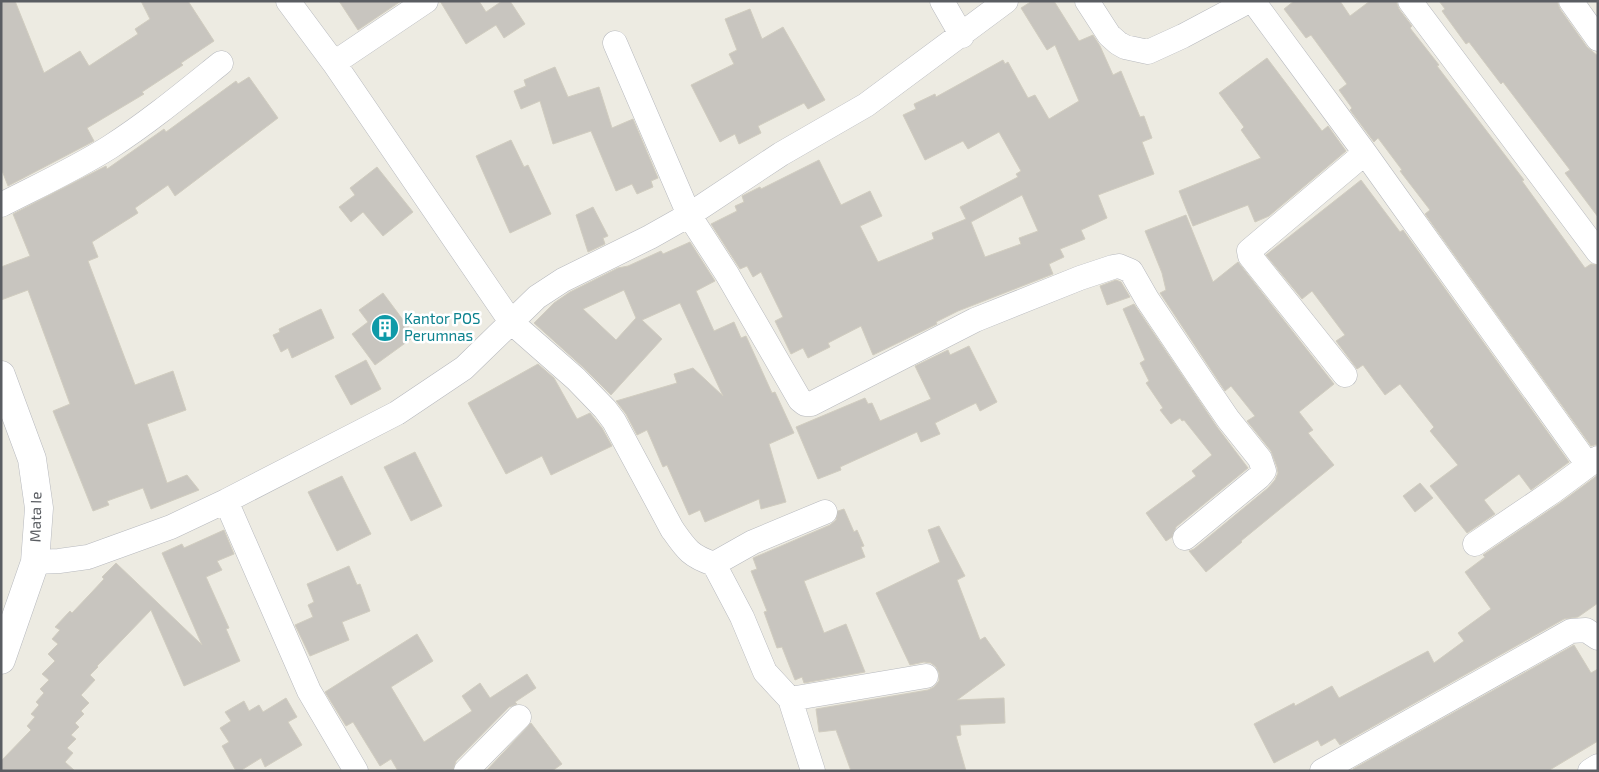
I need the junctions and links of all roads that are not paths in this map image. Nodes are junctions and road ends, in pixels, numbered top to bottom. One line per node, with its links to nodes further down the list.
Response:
1 (288, 1): 13 (street)
2 (426, 1): 13 (street)
3 (942, 1): 10 (street)
4 (1006, 1): 10 (street)
5 (1087, 1): 6 (street)
6 (1249, 1)
7 (1254, 1): 15 (street)
8 (1410, 1): 18 (street)
9 (1570, 1): 11 (street)
10 (962, 36): 17 (street)
11 (1598, 38)
12 (615, 43): 17 (street)
13 (334, 62): 19 (street)
14 (221, 63): 16 (street)
15 (1365, 153): 21 (street); 23 (street)
16 (1, 205)
17 (689, 215): 19 (street); 26 (street)
18 (1598, 252)
19 (511, 322): 24 (street); 29 (street)
20 (1, 375): 22 (street, Mata Ie)
21 (1345, 375)
22 (6, 405): 28 (street, Mata Ie)
23 (1593, 461): 27 (street)
24 (226, 502): 28 (street); 36 (street)
25 (825, 512): 29 (street)
26 (1185, 538)
27 (1475, 544)
28 (35, 562): 31 (street, Mata Ie)
29 (714, 564): 33 (street)
30 (1598, 638): 39 (street)
31 (1, 660)
32 (926, 676): 33 (street)
33 (790, 699): 38 (street)
34 (519, 717): 37 (street)
35 (1598, 766): 40 (street)
36 (356, 771)
37 (466, 771)
38 (814, 771)
39 (1322, 771)
40 (1590, 771)

